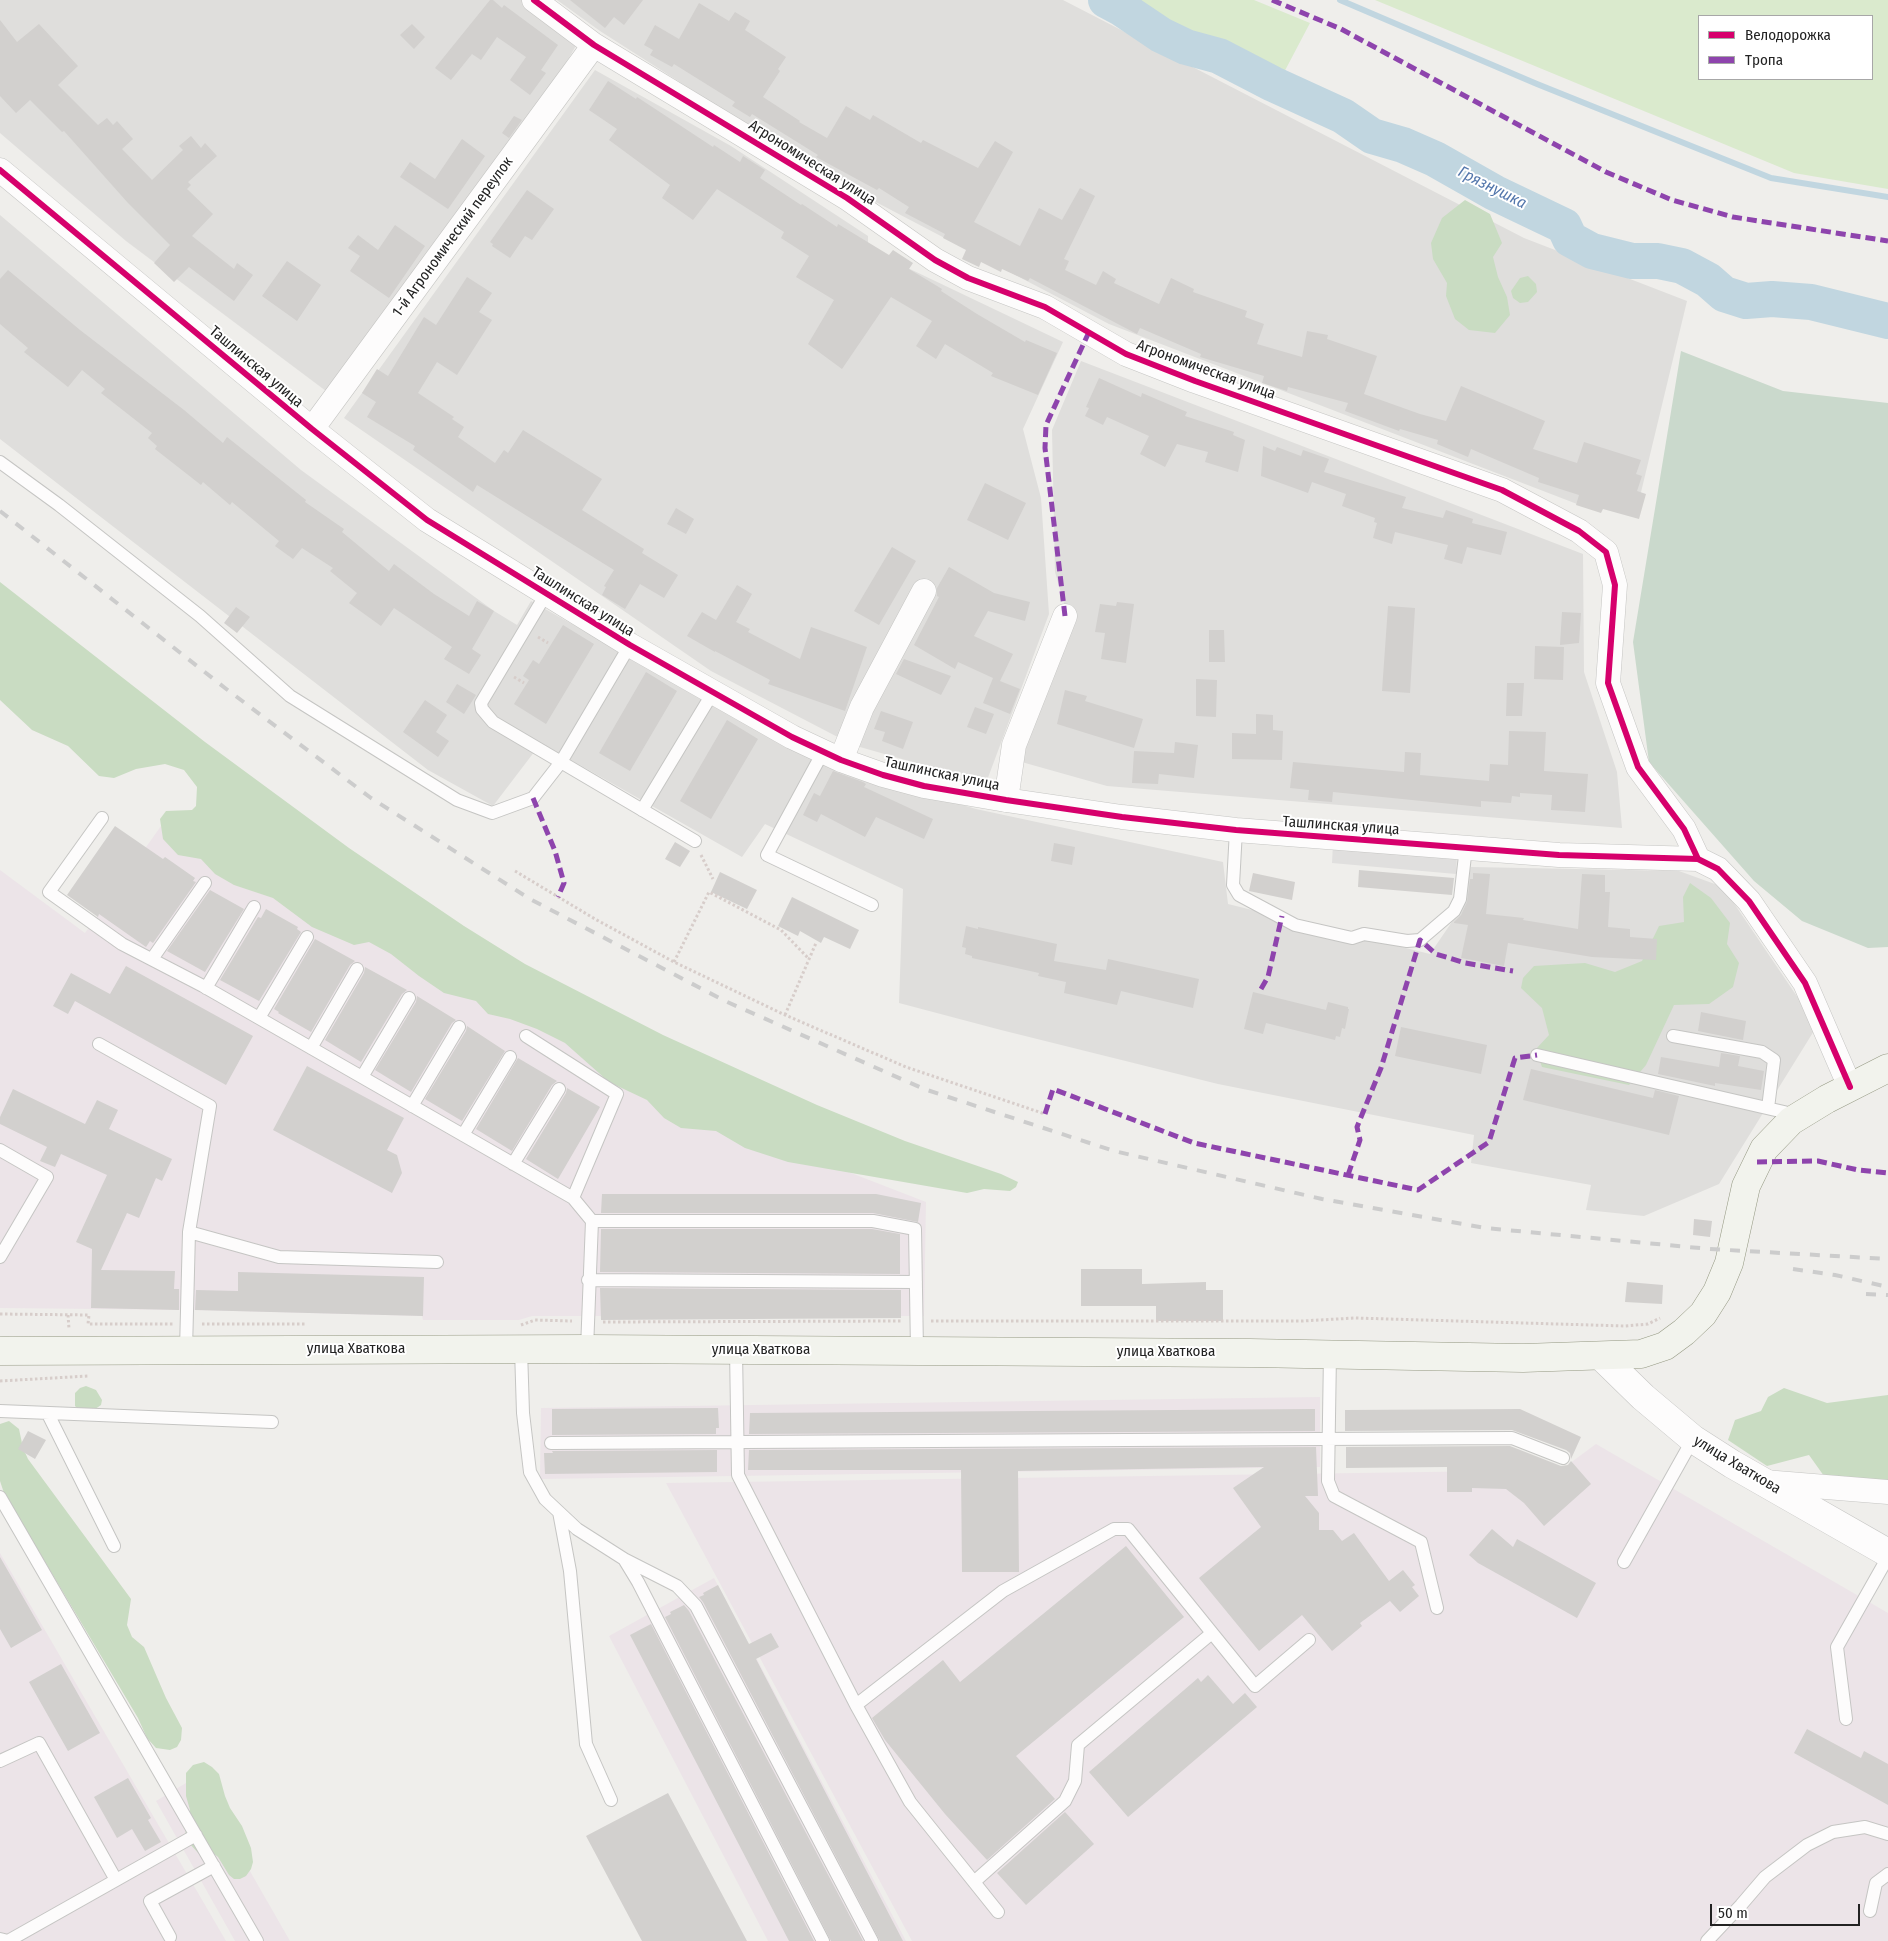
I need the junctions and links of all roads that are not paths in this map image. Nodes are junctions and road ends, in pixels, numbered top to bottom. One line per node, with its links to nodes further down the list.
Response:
1 (534, 0): 2 (street, Агрономическая улица)
2 (594, 45): 4 (street, 1-й Агрономический переулок); 19 (street, Агрономическая улица)
3 (0, 170): 4 (street, Ташлинская улица)
4 (312, 429): 7 (street, Ташлинская улица)
5 (0, 462): 12 (lane)
6 (924, 591): 11 (street)
7 (546, 594): 9 (street, Ташлинская улица); 12 (lane)
8 (1065, 616): 13 (street)
9 (630, 645): 10 (street, Ташлинская улица); 12 (lane)
10 (712, 694): 11 (street, Ташлинская улица); 14 (lane)
11 (832, 756): 13 (street, Ташлинская улица); 21 (lane)
12 (562, 762): 14 (lane)
13 (1006, 800): 16 (street, Ташлинская улица)
14 (642, 810): 17 (lane)
15 (102, 818): 24 (lane)
16 (1236, 830): 18 (street, Ташлинская улица); 18 (lane)
17 (695, 841)
18 (1466, 847): 19 (street, Ташлинская улица)
19 (1698, 859): 38 (street, Ташлинская улица)
20 (205, 883): 24 (lane)
21 (872, 906)
22 (254, 907): 26 (lane)
23 (307, 937): 28 (lane)
24 (152, 958): 26 (lane)
25 (357, 969): 33 (lane)
26 (206, 988): 28 (lane)
27 (409, 998): 37 (lane)
28 (259, 1018): 33 (lane)
29 (459, 1027): 40 (lane)
30 (526, 1036): 46 (lane)
31 (1674, 1036): 41 (lane)
32 (99, 1044): 48 (lane)
33 (311, 1048): 37 (lane)
34 (1537, 1055): 41 (lane)
35 (510, 1057): 43 (lane)
36 (1888, 1068): 38 (main road, улица Хваткова)
37 (362, 1077): 40 (lane)
38 (1850, 1087): 42 (main road, улица Хваткова)
39 (559, 1089): 45 (lane)
40 (412, 1106): 43 (lane)
41 (1768, 1108): 42 (lane)
42 (1800, 1116): 60 (main road, улица Хваткова)
43 (463, 1135): 45 (lane)
44 (0, 1150): 49 (lane)
45 (513, 1164): 46 (lane)
46 (573, 1198): 47 (lane)
47 (592, 1221): 51 (lane); 52 (lane)
48 (189, 1232): 50 (lane); 55 (lane)
49 (0, 1257)
50 (437, 1262)
51 (588, 1280): 52 (lane); 53 (lane)
52 (916, 1282): 58 (lane)
53 (587, 1348): 54 (main road, улица Хваткова); 56 (main road, улица Хваткова)
54 (521, 1349): 55 (main road, улица Хваткова); 72 (lane)
55 (186, 1350): 57 (main road, улица Хваткова)
56 (736, 1350): 58 (main road, улица Хваткова); 66 (lane)
57 (0, 1351)
58 (917, 1351): 59 (main road, улица Хваткова)
59 (1330, 1354): 60 (main road, улица Хваткова); 64 (lane)
60 (1601, 1356): 65 (street, улица Хваткова)
61 (0, 1411): 62 (lane)
62 (48, 1414): 63 (lane); 73 (lane)
63 (272, 1422)
64 (1329, 1439): 66 (lane); 68 (lane); 78 (lane)
65 (1693, 1439): 69 (street, улица Хваткова); 77 (lane)
66 (737, 1442): 67 (lane); 81 (lane)
67 (551, 1443)
68 (1562, 1458)
69 (1764, 1482): 70 (street); 74 (street, улица Хваткова)
70 (1888, 1492)
71 (0, 1497): 86 (lane)
72 (559, 1512): 76 (lane); 84 (lane)
73 (114, 1546)
74 (1888, 1553)
75 (1888, 1557): 82 (lane)
76 (624, 1560): 96 (lane); 97 (lane)
77 (1624, 1562)
78 (1436, 1608)
79 (1212, 1633): 80 (lane); 81 (lane); 90 (lane)
80 (1310, 1640)
81 (856, 1705): 90 (lane)
82 (1846, 1718)
83 (0, 1761): 89 (lane)
84 (611, 1800)
85 (1888, 1834): 98 (lane)
86 (196, 1835): 87 (lane); 89 (lane)
87 (214, 1866): 93 (lane); 95 (lane)
88 (1888, 1874): 91 (lane)
89 (116, 1880): 94 (lane)
90 (974, 1882): 92 (lane)
91 (1870, 1910)
92 (998, 1912)
93 (170, 1937)
94 (0, 1939)
95 (257, 1941)
96 (823, 1941)
97 (872, 1941)
98 (1707, 1941)

